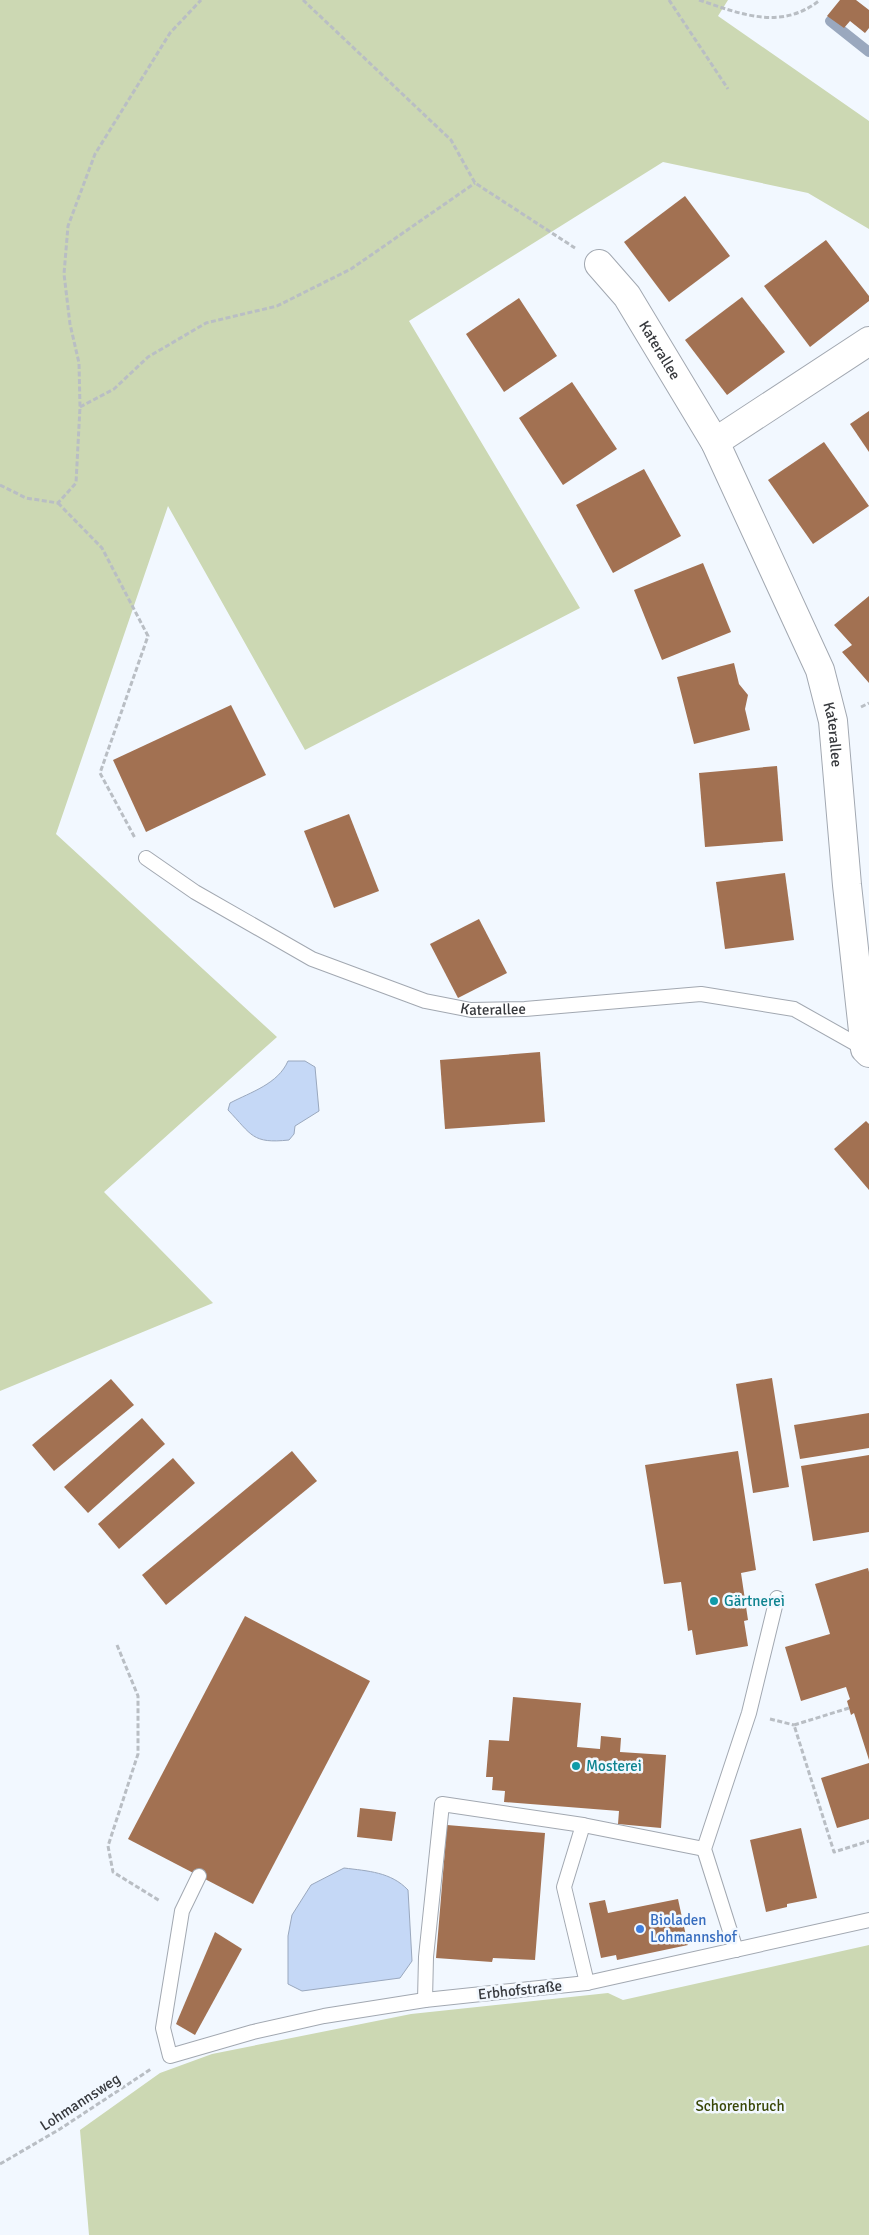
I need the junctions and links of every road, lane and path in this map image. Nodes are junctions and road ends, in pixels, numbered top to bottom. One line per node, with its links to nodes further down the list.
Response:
1 (201, 0): 10 (path)
2 (303, 0): 7 (path)
3 (669, 0): 6 (path)
4 (699, 0): 5 (path)
5 (820, 0)
6 (728, 89)
7 (475, 183): 8 (path); 10 (path)
8 (599, 264): 11 (street, Katerallee)
9 (869, 341): 11 (street)
10 (80, 407): 13 (path)
11 (715, 442): 15 (street, Katerallee)
12 (0, 485): 13 (path)
13 (58, 504): 14 (path)
14 (146, 858): 15 (lane, Katerallee)
15 (867, 1051)
16 (777, 1598): 21 (lane)
17 (117, 1645): 23 (path)
18 (849, 1708): 20 (path)
19 (583, 1825): 21 (lane); 26 (lane); 27 (lane)
20 (869, 1841)
21 (704, 1849): 25 (lane)
22 (199, 1876): 23 (lane)
23 (182, 1910): 28 (lane)
24 (869, 1920): 25 (lane, Erbhofstraße)
25 (736, 1950): 26 (lane, Erbhofstraße)
26 (587, 1982): 27 (lane, Erbhofstraße)
27 (425, 2000): 28 (lane, Erbhofstraße)
28 (170, 2056): 29 (path, Lohmannsweg)
29 (0, 2164)

